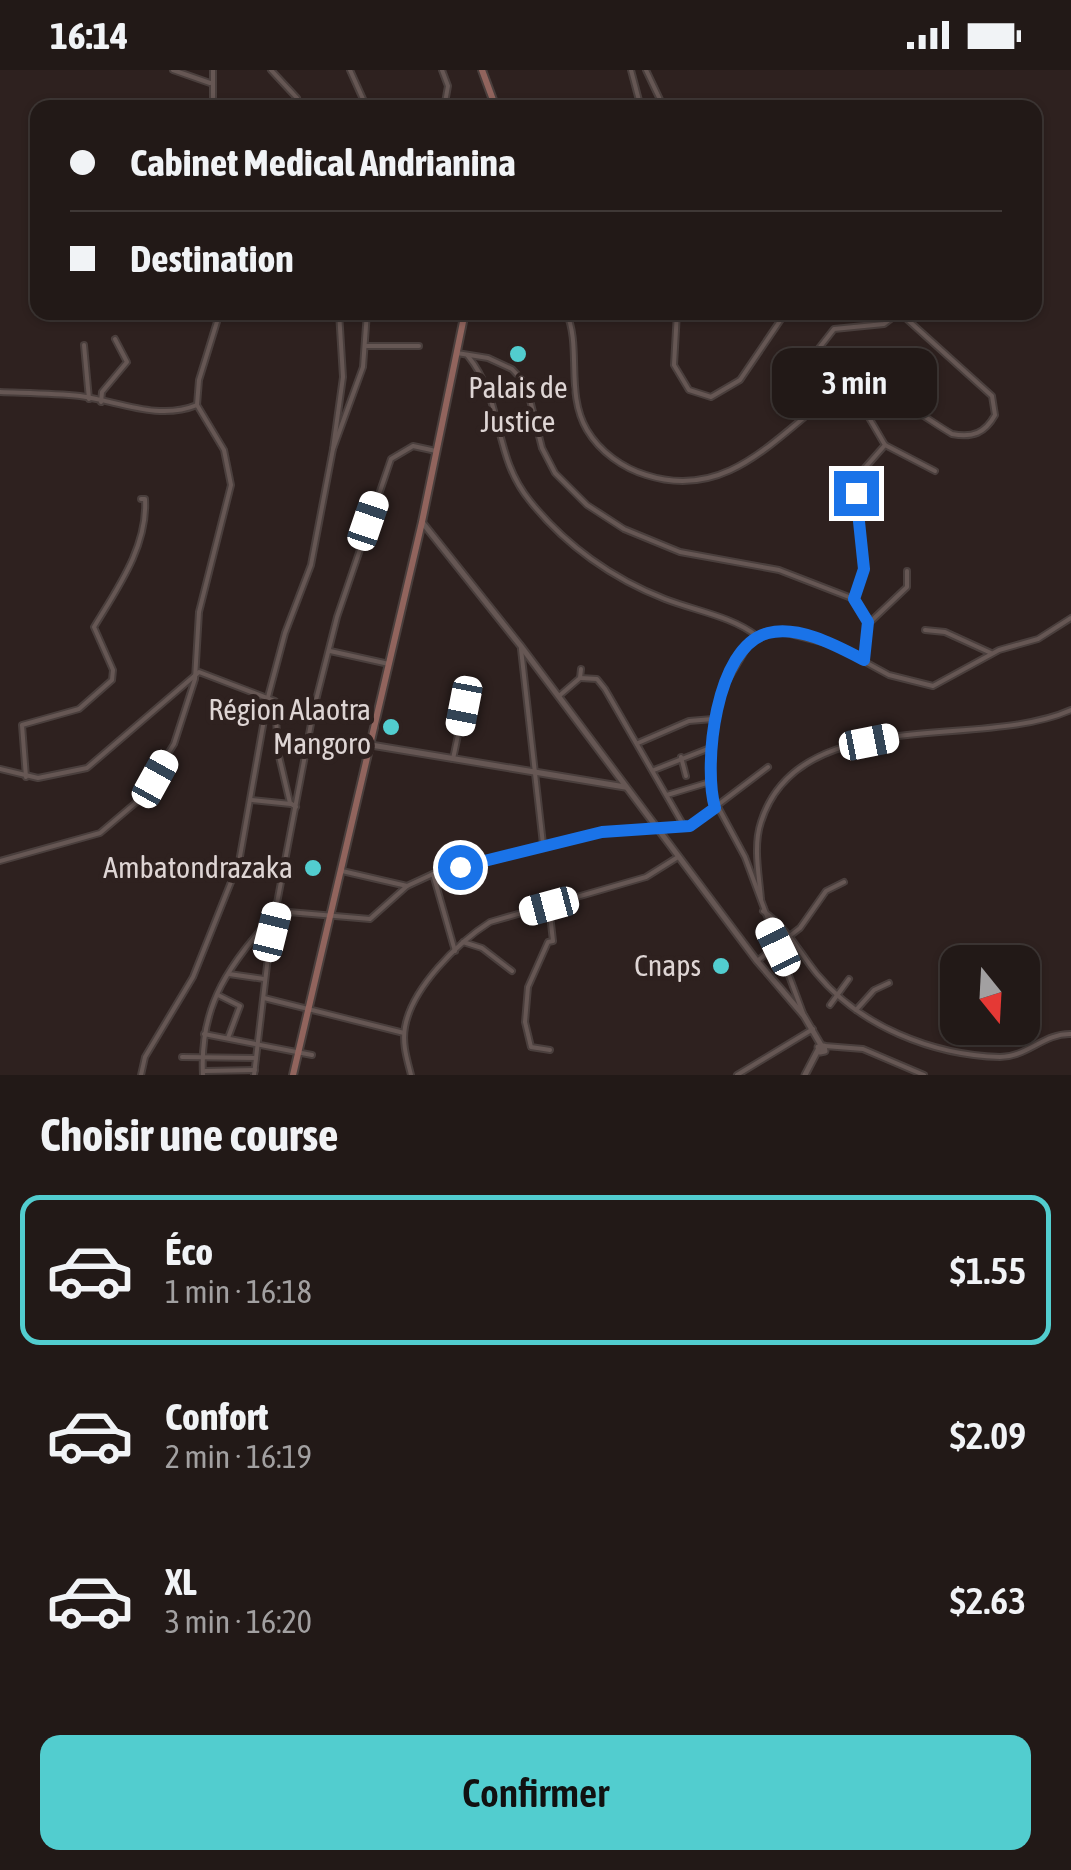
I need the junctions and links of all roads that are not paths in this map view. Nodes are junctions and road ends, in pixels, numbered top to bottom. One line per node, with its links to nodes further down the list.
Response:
1 (173, 70): 9 (street)
2 (213, 70): 9 (street)
3 (271, 70): 10 (street)
4 (350, 70): 12 (street)
5 (442, 70): 13 (street)
6 (482, 70): 14 (main road)
7 (632, 70): 15 (street)
8 (646, 70): 16 (street)
9 (210, 83): 11 (street)
10 (298, 98)
11 (212, 100)
12 (363, 100)
13 (445, 100)
14 (493, 100)
15 (639, 100)
16 (660, 100)
17 (217, 320): 38 (street)
18 (339, 320): 40 (street)
19 (367, 320): 28 (street)
20 (463, 320): 30 (main road)
21 (568, 320): 34 (street)
22 (677, 320): 23 (street)
23 (781, 320)
24 (890, 320): 33 (street)
25 (908, 320): 34 (street)
26 (115, 339): 37 (street)
27 (84, 345): 36 (street)
28 (365, 346): 29 (street); 40 (street)
29 (419, 346)
30 (457, 352): 31 (street); 41 (main road)
31 (468, 355): 46 (street); 50 (street)
32 (858, 360): 34 (street)
33 (802, 370)
34 (854, 387): 39 (street)
35 (0, 392): 36 (street)
36 (89, 398): 37 (street)
37 (101, 402): 38 (street)
38 (197, 406): 57 (street)
39 (885, 445): 42 (street); 46 (street)
40 (334, 449): 60 (street)
41 (436, 451): 44 (main road); 52 (street)
42 (935, 471)
43 (141, 499): 74 (street)
44 (422, 522): 51 (street); 55 (main road)
45 (908, 571): 48 (street)
46 (854, 599): 48 (street)
47 (1071, 618): 53 (street)
48 (868, 624): 54 (street)
49 (925, 630): 53 (street)
50 (757, 636): 54 (street); 63 (street)
51 (520, 644): 59 (street); 72 (street)
52 (328, 650): 55 (street); 79 (street)
53 (992, 653): 54 (street)
54 (864, 660)
55 (389, 664): 65 (main road)
56 (581, 669): 58 (street)
57 (194, 674): 60 (street); 74 (street); 85 (street)
58 (580, 678): 59 (street); 64 (street)
59 (559, 696): 76 (street)
60 (268, 697): 78 (street); 79 (street)
61 (464, 706): 67 (street)
62 (1071, 710): 90 (street)
63 (714, 719): 64 (street); 66 (street)
64 (638, 743): 71 (street)
65 (371, 745): 67 (street); 86 (main road)
66 (710, 748): 68 (street); 75 (street)
67 (453, 758): 72 (street)
68 (681, 758): 71 (street); 73 (street)
69 (768, 767): 80 (street)
70 (0, 769): 74 (street)
71 (653, 770): 77 (street)
72 (534, 773): 76 (street); 83 (street)
73 (686, 776)
74 (26, 777)
75 (710, 782): 77 (street); 80 (street)
76 (626, 786): 82 (street)
77 (667, 795): 81 (street)
78 (252, 800): 79 (street); 127 (street)
79 (294, 805): 93 (street)
80 (715, 808): 81 (street); 90 (street)
81 (684, 826): 82 (street)
82 (657, 827): 83 (street); 84 (street)
83 (543, 845): 87 (street)
84 (678, 858): 91 (street); 99 (street)
85 (0, 861)
86 (342, 871): 89 (street); 94 (main road)
87 (433, 874): 89 (street); 98 (street)
88 (844, 882): 95 (street)
89 (408, 886): 94 (street)
90 (761, 902): 92 (street)
91 (549, 906): 96 (street); 118 (street)
92 (763, 910): 95 (street); 97 (street)
93 (276, 911): 94 (street); 101 (street); 103 (street)
94 (331, 915): 109 (main road)
95 (791, 936): 97 (street); 106 (street)
96 (464, 942): 98 (street); 100 (street)
97 (778, 947): 99 (street); 111 (street)
98 (455, 951): 113 (street)
99 (757, 962): 111 (street)
100 (512, 971)
101 (228, 974): 103 (street); 105 (street)
102 (849, 978): 106 (street)
103 (264, 979): 107 (street)
104 (888, 983): 110 (street)
105 (216, 995): 114 (street); 116 (street)
106 (838, 995): 108 (street); 110 (street)
107 (262, 998): 109 (street); 117 (street)
108 (830, 1005)
109 (310, 1010): 113 (street); 120 (main road)
110 (856, 1010): 115 (street)
111 (804, 1016): 112 (street)
112 (812, 1029): 119 (street); 130 (street)
113 (404, 1033): 129 (street)
114 (203, 1034): 116 (street); 123 (street)
115 (1071, 1034)
116 (228, 1038): 117 (street)
117 (257, 1043): 120 (street); 124 (street)
118 (550, 1050)
119 (821, 1050): 131 (street); 132 (street)
120 (298, 1052): 121 (street); 128 (main road)
121 (312, 1055)
122 (182, 1058): 123 (street)
123 (202, 1058): 124 (street); 126 (street)
124 (256, 1058): 125 (street)
125 (254, 1072): 126 (street)
126 (203, 1073)
127 (141, 1075)
128 (293, 1075)
129 (411, 1075)
130 (737, 1075)
131 (805, 1075)
132 (924, 1075)

